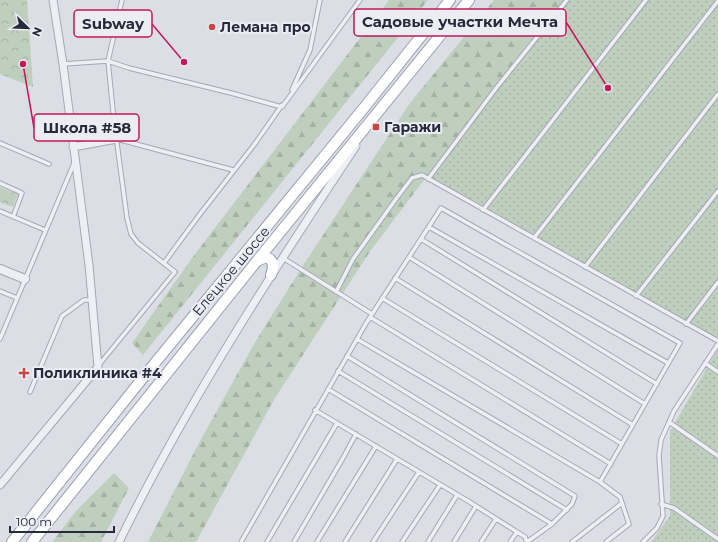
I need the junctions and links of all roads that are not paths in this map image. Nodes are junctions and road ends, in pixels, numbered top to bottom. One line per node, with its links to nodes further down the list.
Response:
1 (53, 0): 11 (street)
2 (122, 0): 10 (lane)
3 (320, 0): 13 (lane)
4 (360, 0): 13 (lane)
5 (450, 0): 86 (main road, Елецкое шоссе)
6 (469, 0): 14 (main road, Елецкое шоссе)
7 (567, 0): 21 (lane)
8 (646, 0): 24 (lane)
9 (718, 1): 29 (lane)
10 (108, 61): 11 (lane); 13 (lane); 15 (lane)
11 (63, 64): 17 (street)
12 (718, 94): 35 (lane)
13 (282, 107): 20 (lane)
14 (375, 117): 32 (street); 33 (main road, Елецкое шоссе)
15 (117, 140): 17 (street); 20 (lane); 34 (lane)
16 (0, 143): 19 (lane)
17 (73, 147): 18 (street)
18 (75, 160): 28 (lane); 46 (street)
19 (49, 164)
20 (233, 170): 34 (lane)
21 (428, 179): 24 (lane); 42 (lane)
22 (0, 183): 26 (lane)
23 (718, 191): 43 (lane)
24 (483, 210): 29 (lane)
25 (0, 211): 26 (lane)
26 (13, 217): 28 (lane)
27 (429, 227): 30 (lane); 54 (lane); 54 (lane)
28 (45, 230): 39 (lane)
29 (534, 238): 35 (lane)
30 (421, 239): 31 (lane); 59 (lane)
31 (409, 257): 38 (lane); 62 (lane)
32 (282, 258): 37 (street); 42 (lane)
33 (256, 262): 37 (main road); 87 (main road, Елецкое шоссе)
34 (164, 264): 56 (lane)
35 (585, 267): 43 (lane)
36 (0, 269): 39 (street)
37 (271, 275): 88 (street)
38 (395, 278): 45 (lane); 66 (lane)
39 (25, 279): 44 (lane)
40 (718, 282): 48 (lane)
41 (0, 291): 44 (lane)
42 (336, 292): 47 (lane)
43 (636, 296): 48 (lane)
44 (17, 298): 49 (lane)
45 (382, 298): 47 (lane); 68 (lane)
46 (92, 300): 56 (street); 61 (lane)
47 (371, 316): 50 (lane); 72 (lane)
48 (686, 324): 51 (lane)
49 (0, 339)
50 (357, 339): 53 (lane); 74 (lane)
51 (718, 341)
52 (718, 344): 55 (lane)
53 (347, 356): 57 (lane); 81 (lane)
54 (668, 363): 59 (lane)
55 (705, 363): 58 (lane); 64 (lane)
56 (98, 367): 75 (street)
57 (338, 371): 60 (lane); 81 (lane)
58 (718, 372)
59 (656, 384): 62 (lane)
60 (328, 389): 63 (lane); 83 (lane)
61 (30, 392)
62 (645, 404): 66 (lane)
63 (315, 410): 65 (lane); 89 (lane)
64 (669, 422): 70 (lane); 79 (lane)
65 (337, 423): 67 (lane); 90 (lane)
66 (633, 425): 68 (lane)
67 (356, 434): 69 (lane); 91 (lane)
68 (622, 444): 72 (lane)
69 (376, 446): 71 (lane); 92 (lane)
70 (718, 456)
71 (397, 459): 73 (lane); 93 (lane)
72 (611, 464): 74 (lane)
73 (419, 472): 76 (lane); 94 (lane)
74 (600, 482): 78 (lane)
75 (0, 485)
76 (440, 485): 77 (lane); 95 (lane)
77 (457, 495): 80 (lane); 96 (lane)
78 (622, 503): 101 (lane); 102 (lane)
79 (662, 504): 85 (lane); 103 (lane)
80 (476, 506): 82 (lane); 97 (lane)
81 (567, 510): 83 (lane)
82 (496, 519): 84 (lane); 98 (lane)
83 (552, 524): 100 (lane)
84 (517, 532): 99 (lane); 100 (lane)
85 (718, 539)
86 (12, 542)
87 (32, 542)
88 (120, 542)
89 (240, 542)
90 (267, 542)
91 (294, 542)
92 (317, 542)
93 (345, 542)
94 (373, 542)
95 (402, 542)
96 (428, 542)
97 (454, 542)
98 (481, 542)
99 (510, 542)
100 (527, 542)
101 (572, 542)
102 (606, 542)
103 (643, 542)

